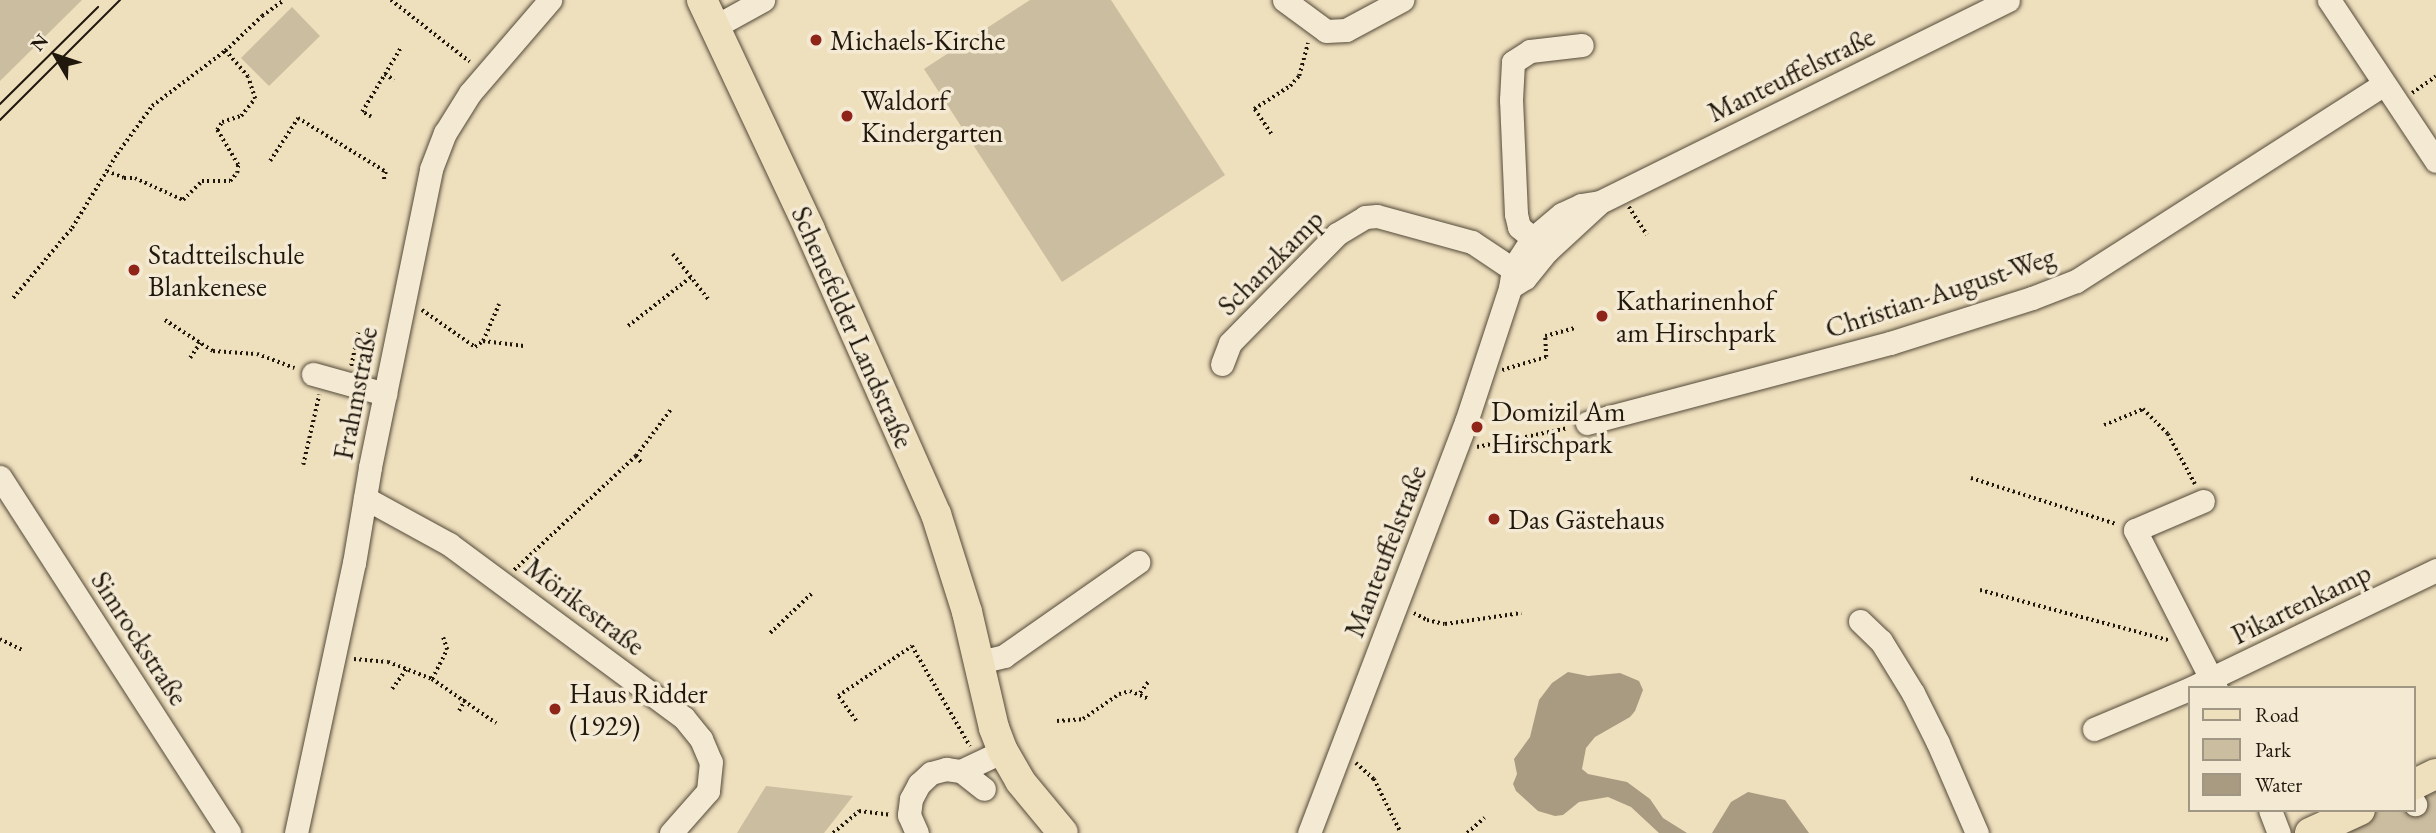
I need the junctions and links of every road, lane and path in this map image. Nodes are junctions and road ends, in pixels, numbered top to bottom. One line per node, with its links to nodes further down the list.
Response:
1 (284, 0): 14 (path)
2 (391, 0): 16 (path)
3 (550, 0): 16 (street, Frahmstraße)
4 (702, 0): 11 (main road, Schenefelder Landstraße)
5 (763, 0): 11 (street)
6 (1284, 0): 10 (street)
7 (1402, 0): 10 (street)
8 (2008, 0): 29 (street, Manteuffelstraße)
9 (2329, 0): 19 (street)
10 (1314, 22): 22 (path)
11 (716, 26): 77 (main road, Schenefelder Landstraße)
12 (1582, 45): 29 (street)
13 (400, 49): 15 (path)
14 (225, 51): 25 (path); 25 (path)
15 (385, 74): 18 (path); 21 (path)
16 (485, 74): 50 (street, Frahmstraße)
17 (2436, 76): 20 (path)
18 (394, 80)
19 (2383, 85): 24 (street); 52 (street, Christian-August-Weg)
20 (2407, 96)
21 (371, 117)
22 (1271, 134)
23 (270, 161): 26 (path)
24 (2436, 161)
25 (107, 171): 33 (path)
26 (384, 180)
27 (1627, 203): 28 (path)
28 (1647, 235)
29 (1540, 245): 32 (street, Manteuffelstraße)
30 (673, 254): 31 (path)
31 (691, 277): 34 (path); 38 (path)
32 (1516, 278): 46 (street, Schanzkamp); 107 (street, Manteuffelstraße)
33 (13, 298)
34 (709, 300)
35 (499, 304): 41 (path)
36 (414, 305): 41 (path)
37 (165, 320): 43 (path)
38 (628, 326)
39 (1574, 328): 47 (path)
40 (358, 332): 49 (path)
41 (483, 341): 44 (path)
42 (373, 342): 49 (path)
43 (200, 343): 45 (path); 48 (path)
44 (524, 346)
45 (190, 358)
46 (1222, 364)
47 (1497, 369)
48 (318, 376): 49 (street); 57 (path)
49 (349, 377): 50 (street)
50 (385, 394): 60 (street, Frahmstraße)
51 (671, 409): 55 (path)
52 (1587, 423): 54 (path)
53 (2104, 425): 61 (path)
54 (1470, 447)
55 (636, 456): 56 (path); 65 (path)
56 (641, 462)
57 (303, 465)
58 (0, 477): 102 (street, Simrockstraße)
59 (1971, 478): 62 (path)
60 (365, 498): 65 (street, Mörikestraße); 103 (street, Frahmstraße)
61 (2203, 501): 62 (street)
62 (2136, 530): 74 (street)
63 (1138, 562): 77 (street)
64 (2436, 570): 81 (street, Pikartenkamp)
65 (502, 581): 104 (street, Mörikestraße)
66 (1980, 590): 74 (path)
67 (812, 593): 71 (path)
68 (1413, 613): 69 (path)
69 (1521, 613)
70 (1860, 621): 110 (street)
71 (770, 633)
72 (443, 638): 79 (path)
73 (0, 639): 75 (path)
74 (2196, 648): 81 (street)
75 (23, 650)
76 (343, 657): 78 (path)
77 (979, 662): 92 (main road, Schenefelder Landstraße)
78 (406, 670): 79 (path); 82 (path)
79 (432, 679): 85 (path)
80 (1148, 682): 84 (path)
81 (2202, 686)
82 (392, 689)
83 (2188, 692): 91 (street, Pikartenkamp)
84 (1140, 693): 86 (path); 89 (path)
85 (465, 699): 87 (path); 90 (path)
86 (1149, 699)
87 (459, 711)
88 (856, 721): 93 (path)
89 (1057, 721)
90 (496, 723)
91 (2094, 729)
92 (1003, 751): 93 (street); 106 (main road, Schenefelder Landstraße)
93 (967, 762): 96 (street); 101 (street)
94 (1356, 763): 108 (path)
95 (2436, 774): 97 (main road)
96 (984, 789)
97 (2415, 796)
98 (2271, 812): 111 (street)
99 (2356, 812): 112 (main road)
100 (1484, 818): 109 (path)
101 (913, 824): 105 (path)
102 (229, 833)
103 (296, 833)
104 (671, 833)
105 (833, 833)
106 (1063, 833)
107 (1309, 833)
108 (1401, 833)
109 (1467, 833)
110 (1977, 833)
111 (2279, 833)
112 (2310, 833)

